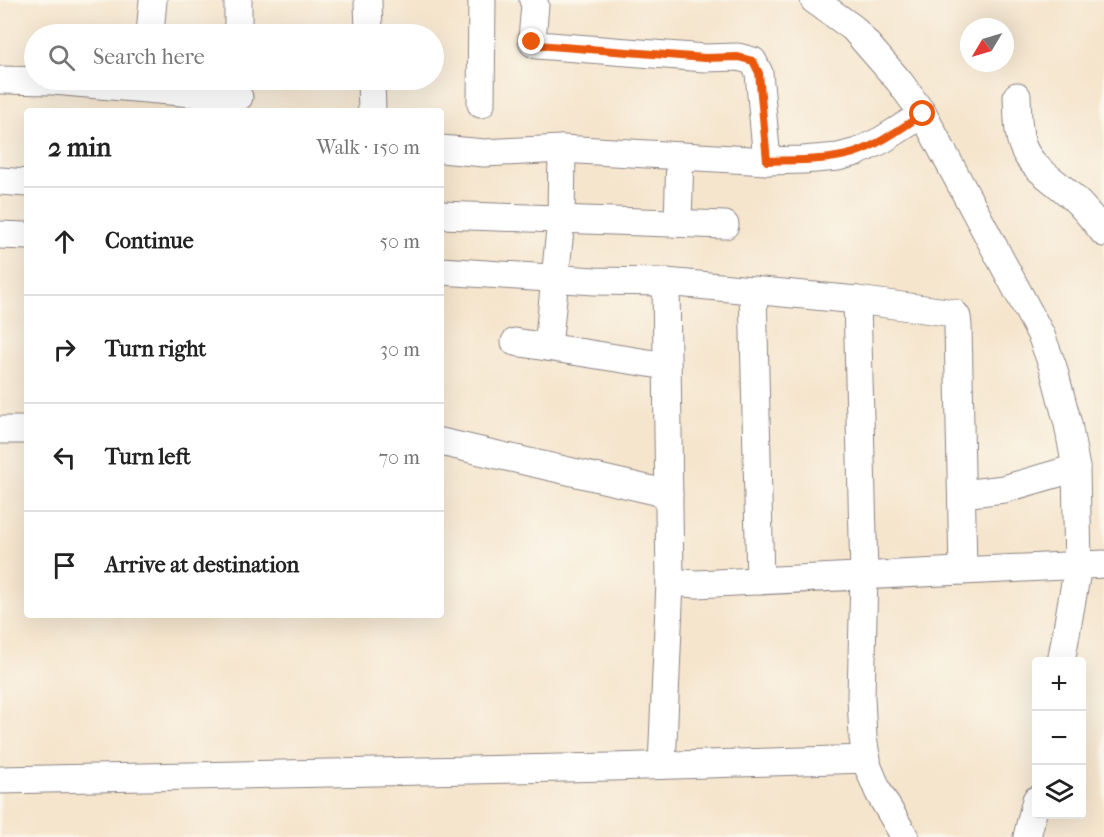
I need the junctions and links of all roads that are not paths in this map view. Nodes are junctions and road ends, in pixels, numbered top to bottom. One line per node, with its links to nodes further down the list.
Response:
1 (153, 0): 7 (street)
2 (238, 0): 8 (street)
3 (368, 0): 9 (street)
4 (482, 0): 16 (street)
5 (533, 0): 22 (street)
6 (814, 0): 18 (street)
7 (151, 24)
8 (238, 24)
9 (369, 24)
10 (0, 80): 11 (street)
11 (24, 80)
12 (192, 90): 14 (street)
13 (371, 90): 17 (street)
14 (239, 96)
15 (1017, 96): 29 (street)
16 (481, 104)
17 (372, 108)
18 (923, 114): 22 (street); 43 (street)
19 (444, 149): 20 (street)
20 (562, 149): 21 (street); 26 (street)
21 (680, 156): 22 (street); 27 (street)
22 (767, 161)
23 (0, 181): 24 (street)
24 (24, 183)
25 (444, 214): 26 (street)
26 (561, 220): 27 (street); 33 (street)
27 (678, 223): 28 (street)
28 (725, 225)
29 (1104, 233)
30 (0, 235): 31 (street)
31 (24, 236)
32 (444, 271): 33 (street)
33 (555, 278): 34 (street); 38 (street)
34 (666, 282): 35 (street); 39 (street)
35 (753, 290): 36 (street); 50 (street)
36 (857, 300): 45 (street); 49 (street)
37 (515, 342): 38 (street)
38 (548, 347): 39 (street)
39 (667, 366): 44 (street)
40 (0, 430): 41 (street)
41 (24, 430)
42 (444, 443): 44 (street)
43 (1076, 468): 45 (street); 47 (street)
44 (669, 494): 51 (street)
45 (962, 494): 48 (street)
46 (1104, 564): 47 (street)
47 (1077, 566): 48 (street); 52 (street)
48 (963, 571): 49 (street)
49 (864, 576): 50 (street); 53 (street)
50 (759, 580): 51 (street)
51 (670, 582): 54 (street)
52 (1062, 657)
53 (867, 759): 54 (street); 57 (street)
54 (662, 765): 55 (street)
55 (0, 780)
56 (1032, 816): 58 (street)
57 (905, 837)
58 (1027, 837)

